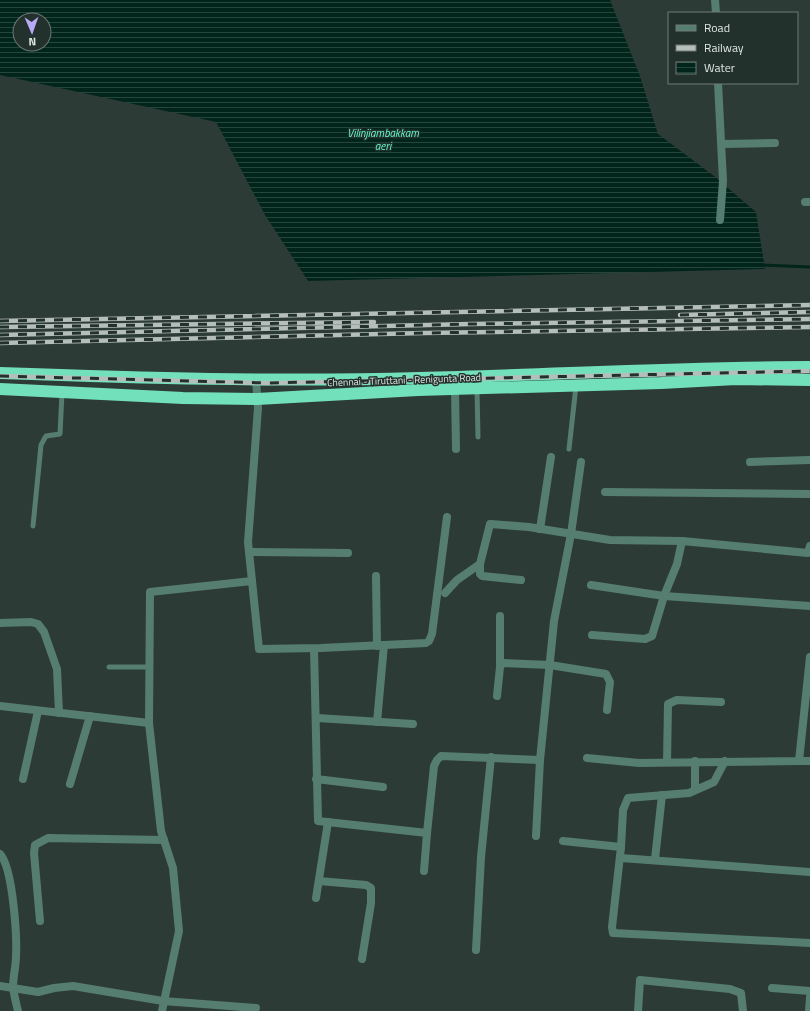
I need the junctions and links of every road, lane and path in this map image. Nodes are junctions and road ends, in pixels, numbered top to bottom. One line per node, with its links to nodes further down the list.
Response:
1 (715, 0): 2 (street)
2 (716, 12)
3 (718, 84): 5 (street)
4 (775, 143): 5 (street)
5 (722, 144): 6 (street)
6 (720, 220)
7 (810, 367): 9 (highway, Chennai - Tiruttani - Renigunta Road)
8 (0, 373): 9 (highway, Chennai - Tiruttani - Renigunta Road)
9 (256, 380): 16 (street)
10 (810, 380): 11 (highway, Chennai - Tiruttani - Renigunta Road)
11 (576, 385): 12 (highway, Chennai - Tiruttani - Renigunta Road); 19 (lane)
12 (477, 388): 14 (highway, Chennai - Tiruttani - Renigunta Road); 17 (lane)
13 (0, 389): 15 (highway, Chennai - Tiruttani - Renigunta Road)
14 (455, 389): 16 (highway, Chennai - Tiruttani - Renigunta Road); 18 (street)
15 (62, 392): 16 (highway, Chennai - Tiruttani - Renigunta Road); 27 (lane)
16 (257, 398): 32 (street)
17 (478, 437)
18 (456, 449)
19 (569, 449)
20 (551, 457): 28 (street)
21 (810, 460): 23 (street)
22 (581, 462): 29 (street)
23 (750, 462)
24 (605, 492): 25 (street)
25 (810, 494)
26 (447, 517): 45 (street)
27 (33, 526)
28 (540, 528): 29 (street); 34 (street)
29 (571, 534): 30 (street); 49 (street)
30 (682, 541): 31 (street); 40 (street)
31 (809, 551)
32 (249, 552): 33 (street); 37 (street)
33 (348, 553)
34 (480, 564): 36 (street); 39 (street)
35 (376, 576): 45 (street)
36 (521, 580)
37 (252, 581): 46 (street); 51 (street)
38 (591, 585): 40 (street)
39 (445, 593)
40 (664, 596): 41 (street); 44 (street)
41 (810, 606)
42 (500, 616): 48 (street)
43 (0, 623): 57 (street)
44 (592, 635)
45 (380, 645): 46 (street); 60 (street)
46 (314, 649): 59 (street)
47 (810, 657): 68 (street)
48 (500, 664): 49 (street); 52 (street)
49 (550, 665): 56 (street); 65 (street)
50 (109, 667): 51 (lane)
51 (150, 667): 61 (street)
52 (497, 696)
53 (721, 702): 70 (street)
54 (0, 709): 55 (street)
55 (38, 710): 57 (street); 71 (street)
56 (607, 710)
57 (59, 713): 58 (street)
58 (90, 716): 61 (street); 73 (street)
59 (317, 718): 60 (street); 72 (street)
60 (377, 722): 62 (street)
61 (149, 723): 80 (street)
62 (412, 724)
63 (491, 758): 65 (street); 78 (street); 92 (street)
64 (587, 758): 70 (street)
65 (540, 760): 79 (street)
66 (695, 761): 67 (street); 70 (street); 75 (street)
67 (725, 761): 68 (street); 75 (street)
68 (799, 761): 69 (street)
69 (810, 761)
70 (667, 762)
71 (23, 779)
72 (316, 780): 74 (street); 77 (street)
73 (70, 784)
74 (383, 787)
75 (695, 790): 76 (street)
76 (662, 795): 82 (street); 85 (street)
77 (328, 822): 78 (street); 88 (street)
78 (427, 833): 86 (street)
79 (536, 836)
80 (164, 840): 90 (street); 99 (street)
81 (564, 841): 82 (street)
82 (621, 848): 84 (street)
83 (0, 854): 95 (street)
84 (621, 858): 85 (street); 91 (street)
85 (655, 859): 87 (street)
86 (424, 871)
87 (810, 872)
88 (319, 881): 89 (street); 93 (street)
89 (316, 898)
90 (40, 921)
91 (810, 943)
92 (476, 950)
93 (362, 959)
94 (0, 986): 95 (street)
95 (13, 987): 99 (street); 102 (street)
96 (772, 988): 97 (street)
97 (810, 991)
98 (810, 997): 106 (street)
99 (163, 1001): 101 (street); 103 (street)
100 (256, 1008): 101 (street)
101 (238, 1009)
102 (18, 1011)
103 (162, 1011)
104 (638, 1011): 105 (street)
105 (743, 1011)
106 (809, 1011)

